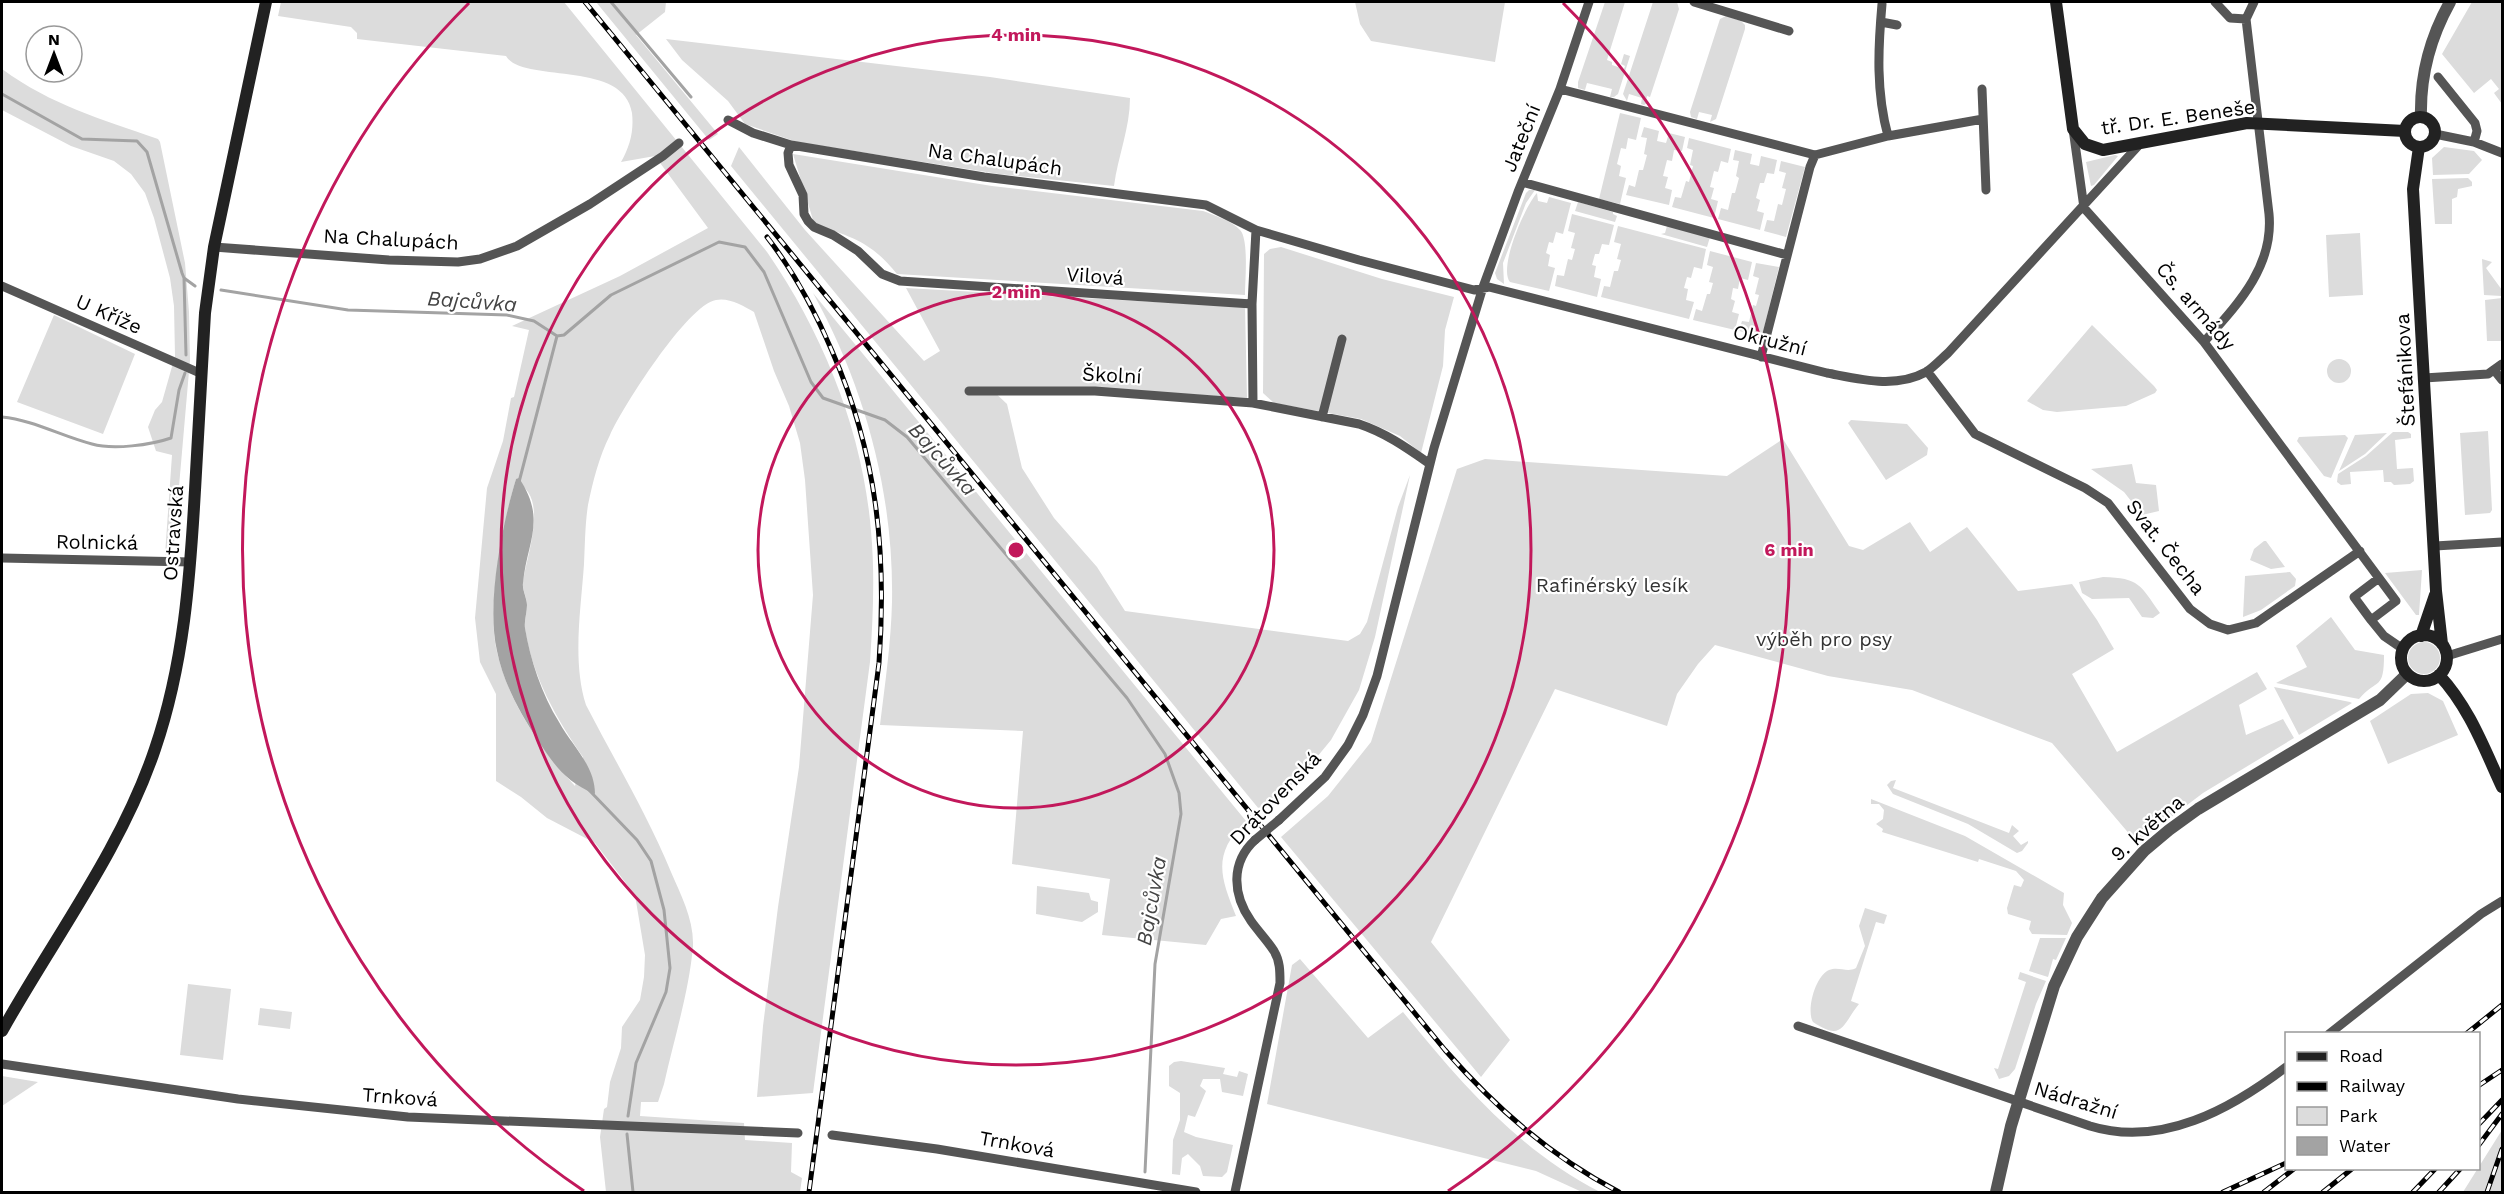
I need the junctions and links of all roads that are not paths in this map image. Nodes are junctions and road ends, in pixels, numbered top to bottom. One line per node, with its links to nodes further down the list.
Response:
1 (266, 2): 35 (main road, Ostravská)
2 (1589, 2): 14 (street, Jateční)
3 (1694, 2): 12 (street)
4 (2056, 2): 20 (main road)
5 (2215, 2): 9 (street)
6 (2254, 2): 9 (street)
7 (2450, 2): 16 (street)
8 (1882, 4): 10 (street)
9 (2246, 19): 19 (street)
10 (1881, 22): 11 (street); 23 (street)
11 (1897, 25)
12 (1789, 31)
13 (2438, 77): 24 (street)
14 (1560, 89): 30 (street); 31 (street, Jateční)
15 (1982, 89): 17 (street)
16 (2421, 116): 21 (main road); 22 (main road)
17 (1983, 119): 23 (street); 32 (street)
18 (728, 120): 26 (street, Na Chalupách)
19 (2256, 123): 21 (main road, tř. Dr. E. Beneše); 27 (main road, tř. Dr. E. Beneše); 41 (street)
20 (2073, 129): 27 (main road, tř. Dr. E. Beneše); 33 (street)
21 (2405, 131): 28 (main road)
22 (2435, 134): 24 (street); 28 (main road)
23 (1888, 136): 30 (street)
24 (2474, 142): 29 (street)
25 (679, 143): 35 (street, Na Chalupách)
26 (791, 145): 34 (street, Na Chalupách); 39 (street, Vilová)
27 (2139, 145): 33 (street, Okružní)
28 (2419, 147): 46 (main road, Štefánikova)
29 (2502, 153)
30 (1815, 155): 36 (street)
31 (1522, 182): 36 (street); 38 (street, Jateční)
32 (1986, 190)
33 (2084, 208): 41 (street, Čs. armády); 44 (street, Okružní)
34 (1256, 230): 38 (street, Na Chalupách); 39 (street)
35 (214, 246): 45 (main road, Ostravská)
36 (1787, 255): 42 (street)
37 (2, 286): 45 (street, U Kříže)
38 (1483, 287): 42 (street, Okružní); 51 (street)
39 (1252, 304): 49 (street)
40 (1342, 339): 50 (street)
41 (2204, 342): 54 (street, Čs. armády)
42 (1761, 357): 44 (street, Okružní)
43 (2498, 367): 46 (street); 47 (street)
44 (1927, 371): 54 (street, Svat. Čecha)
45 (202, 374): 56 (main road, Ostravská)
46 (2424, 378): 53 (main road, Štefánikova)
47 (2502, 380)
48 (969, 391): 49 (street, Školní)
49 (1253, 403): 50 (street, Školní)
50 (1322, 417): 51 (street, Školní)
51 (1430, 464): 77 (street, Drátovenská, bridge)
52 (2502, 542): 53 (street)
53 (2434, 546): 58 (main road, Štefánikova)
54 (2360, 551): 57 (street, Čs. armády)
55 (2, 558): 56 (street, Rolnická)
56 (191, 562): 69 (main road, Ostravská)
57 (2379, 578): 59 (street, Čs. armády); 59 (street)
58 (2436, 591): 60 (main road, Štefánikova); 63 (main road, Štefánikova)
59 (2371, 620): 62 (street)
60 (2421, 636): 62 (main road); 63 (main road)
61 (2502, 639): 63 (street)
62 (2403, 649): 64 (main road)
63 (2445, 650): 65 (main road)
64 (2407, 674): 65 (main road); 73 (street, 9. května)
65 (2439, 675): 66 (main road)
66 (2502, 787)
67 (2502, 901): 70 (street)
68 (1798, 1026): 73 (street)
69 (2, 1031)
70 (2332, 1032)
71 (2, 1064): 74 (street, Trnková)
72 (2285, 1067): 73 (street, Nádražní)
73 (2018, 1101): 78 (street, 9. května)
74 (798, 1133)
75 (832, 1136): 76 (street, Trnková)
76 (1196, 1192)
77 (1235, 1192)
78 (1996, 1192)

